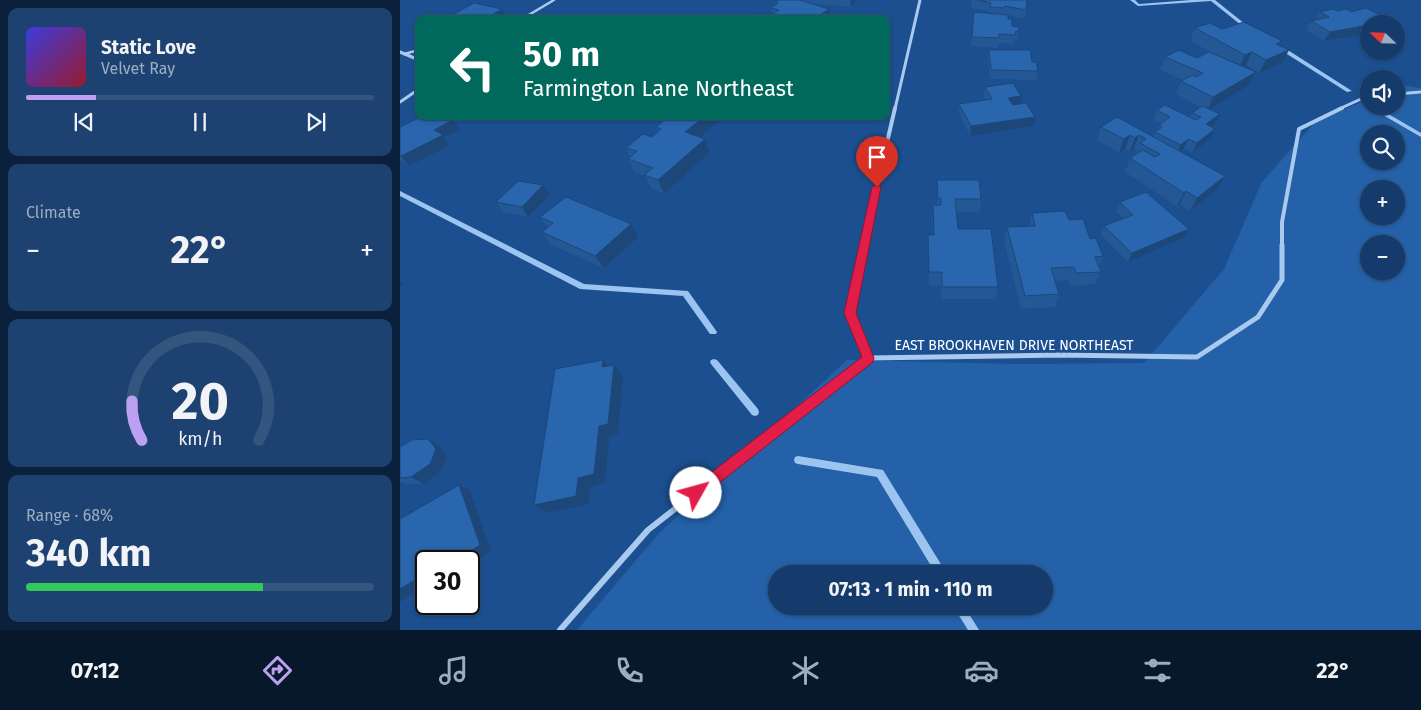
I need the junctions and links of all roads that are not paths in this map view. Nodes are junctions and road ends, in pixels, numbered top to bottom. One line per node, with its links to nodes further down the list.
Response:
1 (554, 0): 3 (lane)
2 (920, 0): 12 (street)
3 (529, 15)
4 (415, 51): 5 (lane)
5 (402, 53): 6 (street)
6 (415, 58)
7 (415, 92): 11 (street)
8 (1421, 92): 9 (street)
9 (1405, 93)
10 (1360, 100): 12 (street, EAST BROOKHAVEN DRIVE NORTHEAST)
11 (400, 102)
12 (868, 358): 13 (street)
13 (560, 630)

